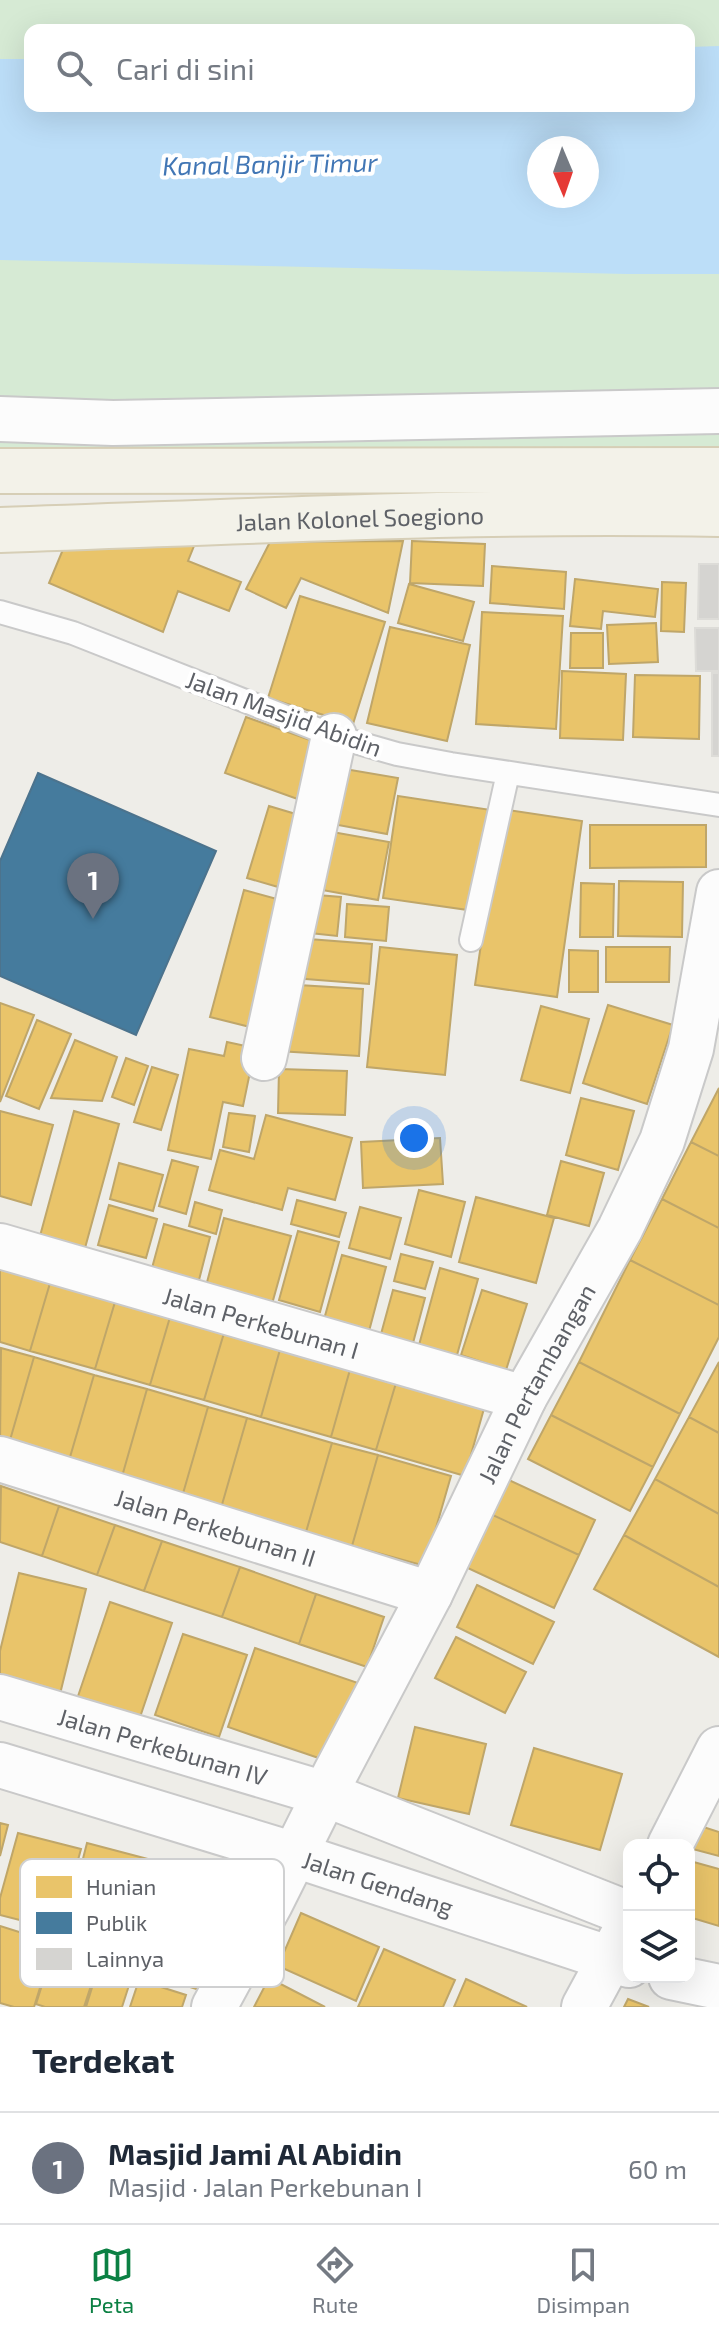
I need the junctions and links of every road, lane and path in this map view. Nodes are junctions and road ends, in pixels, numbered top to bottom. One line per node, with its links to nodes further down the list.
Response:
1 (719, 411): 2 (street)
2 (0, 419)
3 (719, 470): 4 (main road, Jalan Kolonel Soegiono)
4 (0, 471)
5 (719, 514): 6 (main road, Jalan Kolonel Soegiono)
6 (0, 530)
7 (0, 612): 8 (lane, Jalan Masjid Abidin)
8 (334, 736): 9 (lane, Jalan Masjid Abidin); 13 (street)
9 (508, 773): 10 (lane, Jalan Masjid Abidin); 12 (lane)
10 (719, 805)
11 (719, 892): 15 (street, Jalan Pertambangan)
12 (471, 940)
13 (264, 1058)
14 (0, 1246): 15 (street, Jalan Perkebunan I)
15 (524, 1398): 17 (street, Jalan Pertambangan)
16 (0, 1459): 17 (street, Jalan Perkebunan II)
17 (430, 1594): 21 (street, Jalan Pertambangan)
18 (0, 1697): 21 (street, Jalan Perkebunan IV)
19 (719, 1749): 22 (street)
20 (0, 1765): 23 (street, Jalan Gendang)
21 (325, 1794): 23 (street, Jalan Pertambangan); 25 (street)
22 (673, 1839)
23 (295, 1855): 24 (street, Jalan Pertambangan); 26 (street, Jalan Gendang)
24 (284, 1876)
25 (623, 1912)
26 (623, 1949): 31 (street, Jalan Gendang)
27 (695, 1982): 29 (street)
28 (225, 1987): 30 (street, Jalan Pertambangan)
29 (719, 1987)
30 (214, 2007)
31 (584, 2007)

